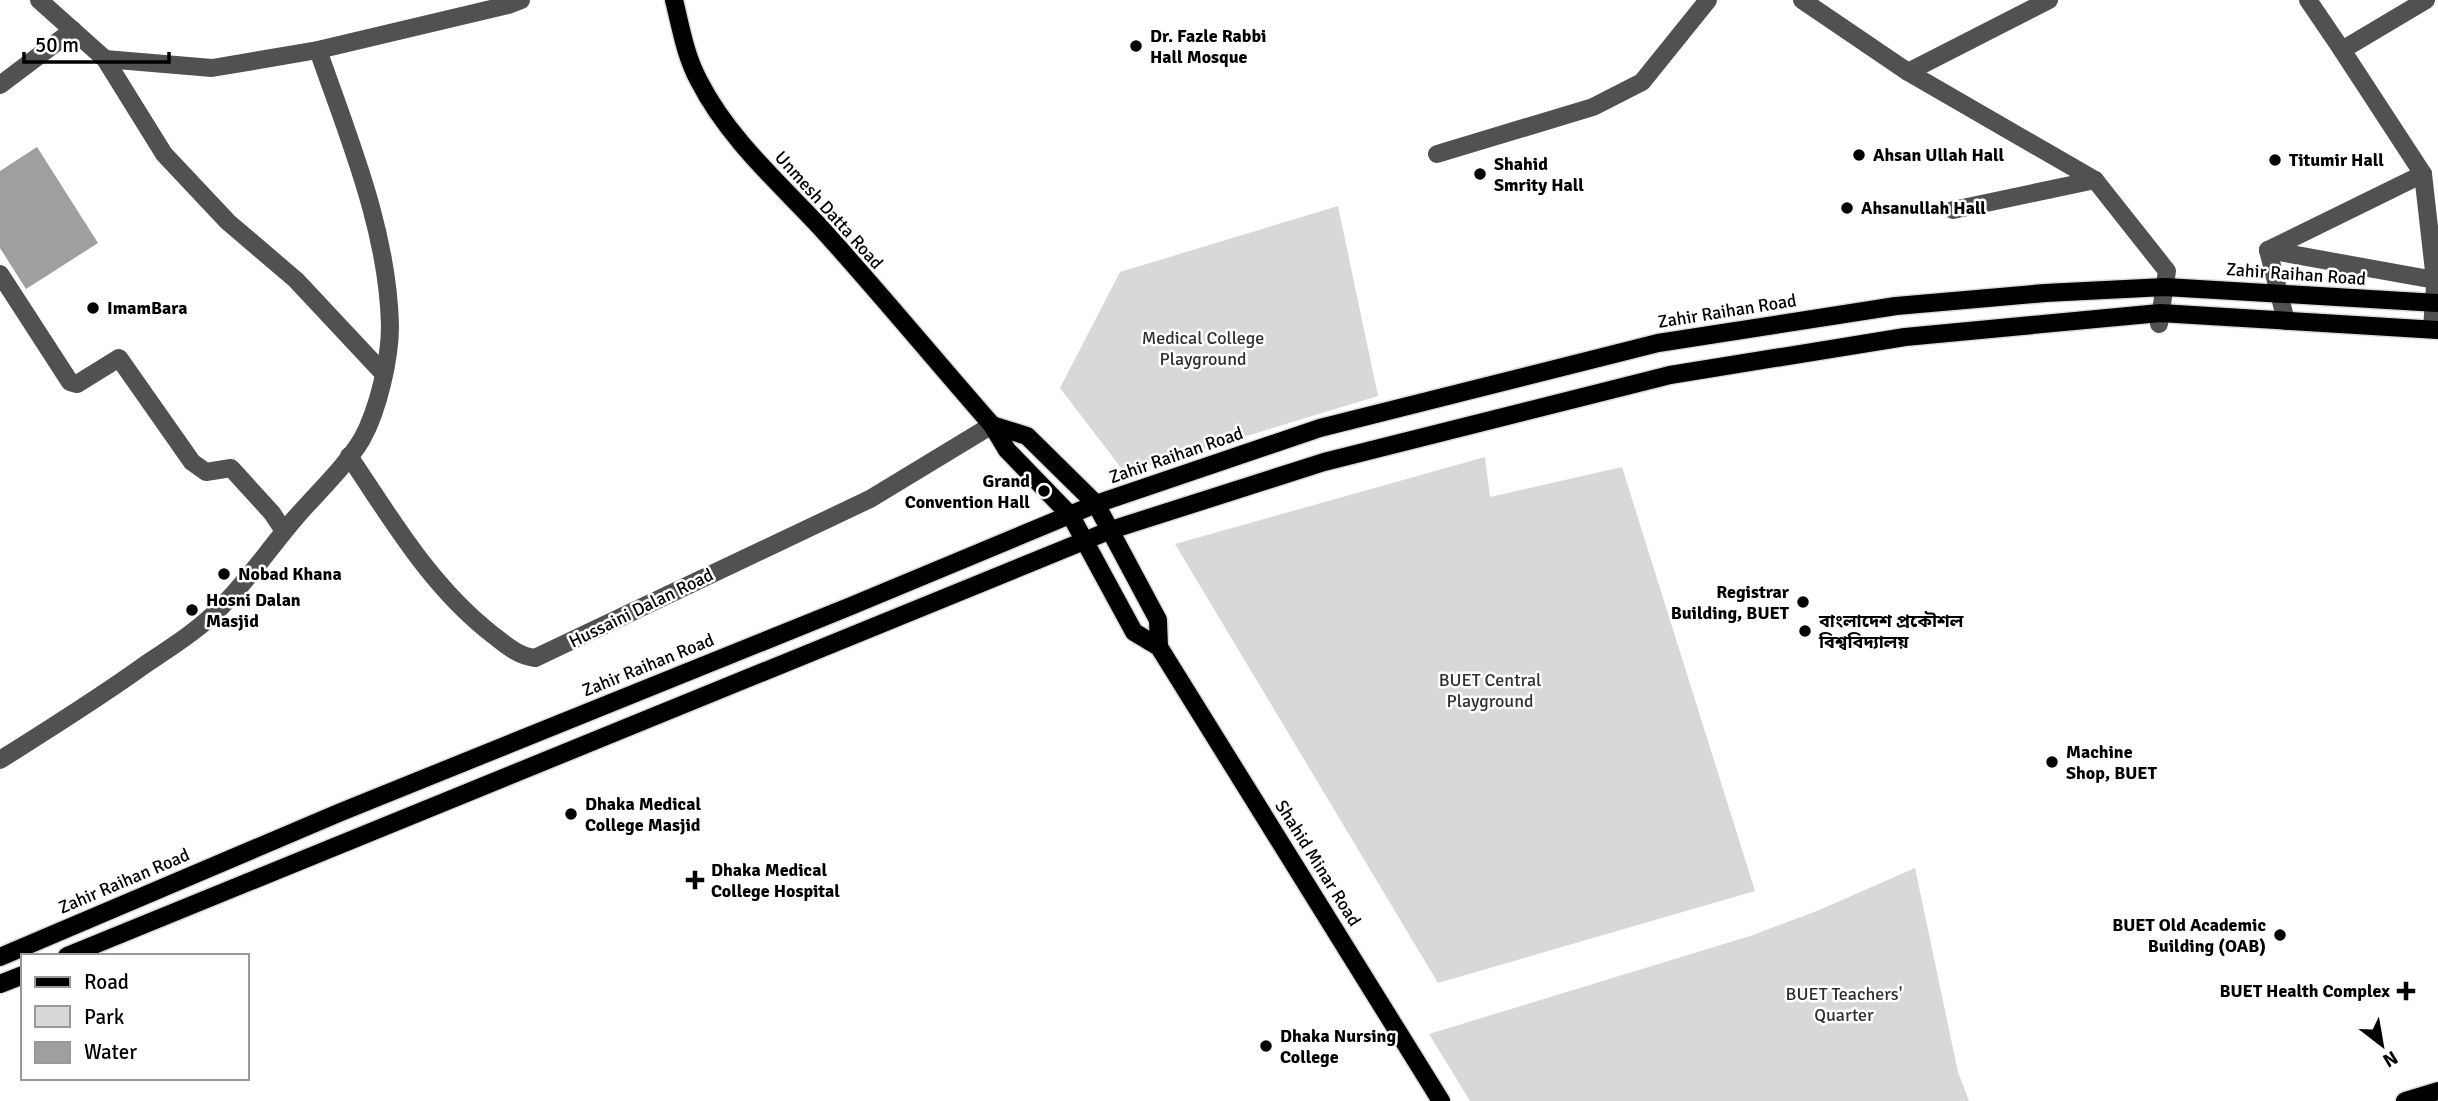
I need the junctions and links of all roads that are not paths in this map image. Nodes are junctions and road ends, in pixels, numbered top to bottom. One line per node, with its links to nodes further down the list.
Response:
1 (40, 0): 9 (street)
2 (522, 0): 10 (street)
3 (1708, 0): 15 (street)
4 (2049, 0): 13 (street)
5 (2308, 0): 11 (street)
6 (2426, 0): 11 (street)
7 (1810, 2): 13 (street)
8 (677, 4): 29 (main road, Unmesh Datta Road)
9 (73, 30): 12 (street); 14 (street)
10 (318, 50): 12 (street); 28 (street)
11 (2342, 50): 16 (street)
12 (105, 59): 28 (street)
13 (1908, 72): 17 (street)
14 (0, 85)
15 (1437, 154)
16 (2423, 174): 19 (street); 21 (street)
17 (2095, 180): 18 (street); 22 (street)
18 (1952, 210)
19 (2268, 250): 21 (street); 23 (street)
20 (0, 274): 34 (street)
21 (2436, 280): 24 (street)
22 (2165, 287): 23 (main road, Zahir Raihan Road); 25 (street); 31 (main road, Zahir Raihan Road)
23 (2281, 295): 24 (main road, Zahir Raihan Road); 26 (street)
24 (2437, 303): 27 (street)
25 (2159, 318): 26 (main road); 33 (main road)
26 (2286, 321): 27 (main road)
27 (2435, 329)
28 (384, 374): 30 (street)
29 (992, 425): 30 (street, Hussaini Dalan Road); 31 (main road); 32 (main road, Unmesh Datta Road)
30 (349, 456): 34 (street)
31 (1096, 504): 32 (main road, Zahir Raihan Road); 33 (main road)
32 (1071, 516): 35 (main road, Unmesh Datta Road); 39 (main road, Zahir Raihan Road)
33 (1111, 530): 35 (main road); 36 (main road, Shahid Minar Road)
34 (284, 531): 37 (street)
35 (1086, 542): 36 (main road, Shahid Minar Road); 38 (main road)
36 (1159, 647): 43 (main road, Shahid Minar Road)
37 (0, 760)
38 (72, 954)
39 (0, 957)
40 (21, 976): 41 (main road)
41 (0, 984)
42 (2438, 1091): 44 (main road)
43 (1441, 1101)
44 (2405, 1101)

